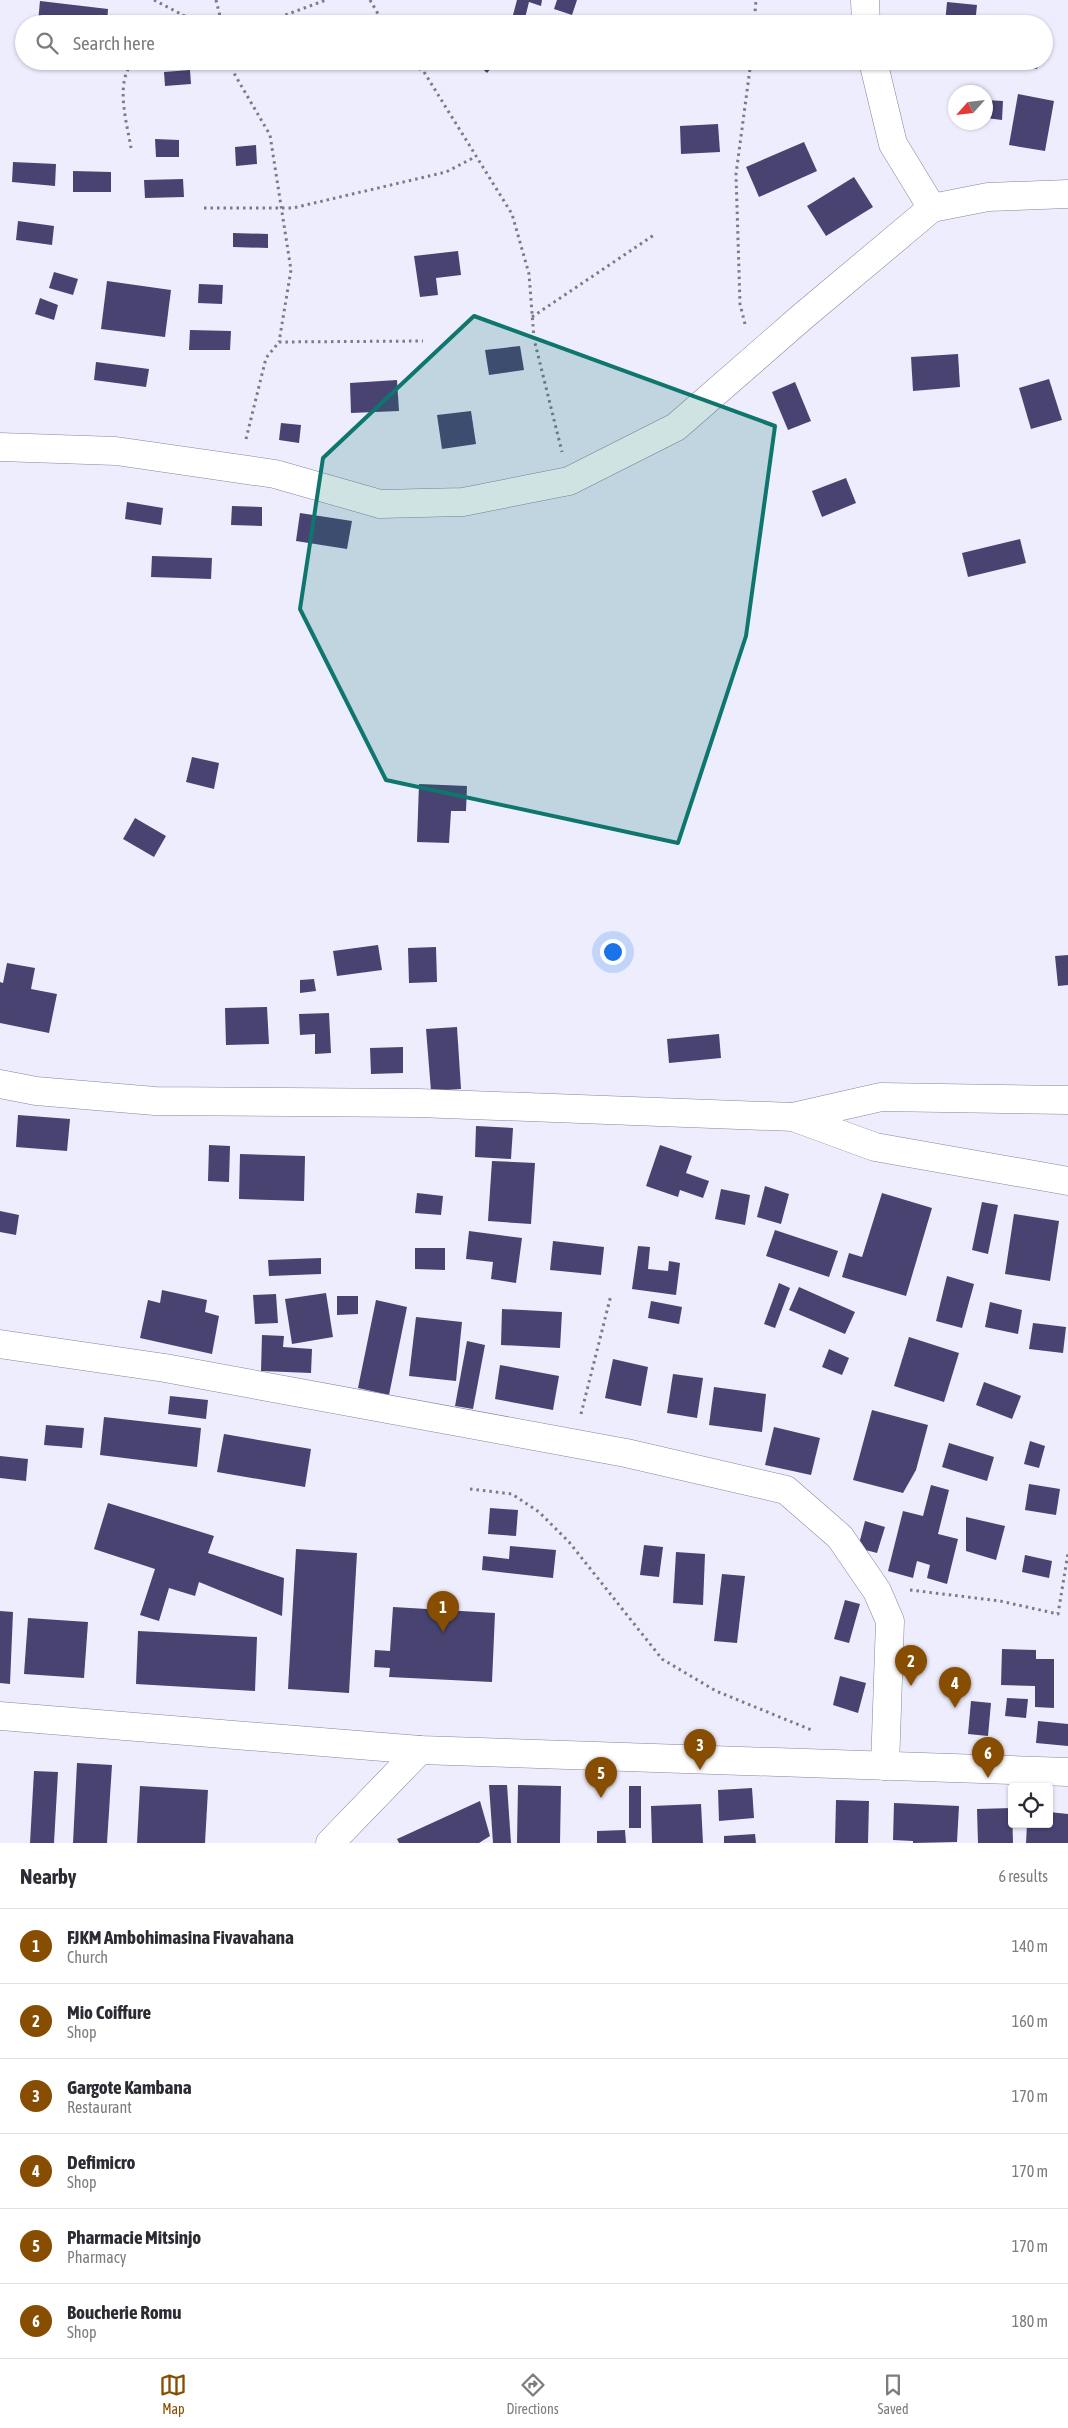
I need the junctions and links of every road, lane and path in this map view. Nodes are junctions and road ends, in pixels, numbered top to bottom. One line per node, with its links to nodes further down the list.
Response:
1 (154, 0): 7 (path)
2 (216, 0): 8 (path)
3 (326, 0): 9 (path)
4 (370, 0): 10 (path)
5 (756, 0): 11 (path)
6 (865, 0): 12 (street)
7 (182, 15)
8 (220, 15)
9 (285, 15)
10 (379, 15)
11 (755, 15)
12 (866, 15)
13 (128, 70): 18 (path)
14 (234, 70): 22 (path)
15 (421, 70): 19 (path)
16 (750, 70): 28 (path)
17 (875, 70): 23 (street)
18 (131, 148)
19 (475, 157): 22 (path); 25 (path)
20 (1068, 194): 23 (street)
21 (204, 208): 22 (path)
22 (282, 208): 27 (path)
23 (932, 208): 28 (street)
24 (654, 235): 25 (path)
25 (532, 318): 31 (path)
26 (423, 341): 27 (path)
27 (279, 342): 30 (path)
28 (754, 359): 31 (street)
29 (0, 447): 30 (street)
30 (239, 468): 31 (street)
31 (569, 482)
32 (0, 1084): 34 (street)
33 (1068, 1100): 34 (street)
34 (793, 1117): 35 (street)
35 (1068, 1181)
36 (611, 1295): 38 (path)
37 (0, 1344): 38 (street)
38 (573, 1443): 41 (street)
39 (470, 1488): 43 (path)
40 (1068, 1553): 41 (path)
41 (878, 1591): 45 (street)
42 (0, 1716): 44 (street)
43 (821, 1734)
44 (420, 1750): 45 (street); 47 (street)
45 (885, 1766): 46 (street)
46 (1068, 1772)
47 (330, 1843)

